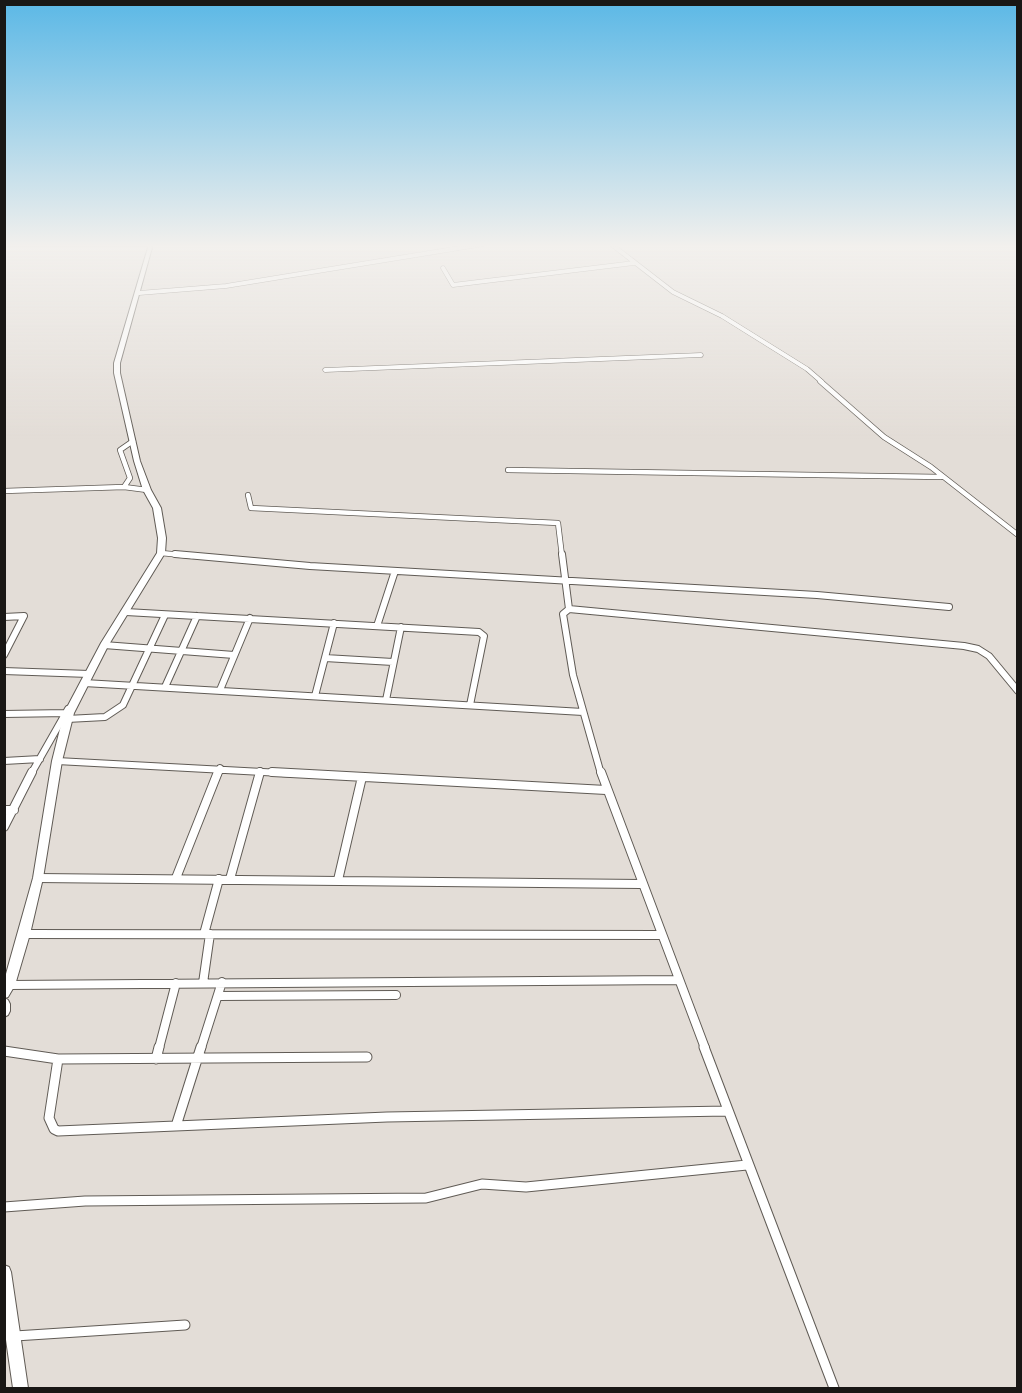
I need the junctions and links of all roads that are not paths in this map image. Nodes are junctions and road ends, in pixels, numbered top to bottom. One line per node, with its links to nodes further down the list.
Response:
1 (134, 309): 5 (street)
2 (708, 309): 7 (street)
3 (701, 356): 4 (street)
4 (325, 370)
5 (133, 441): 8 (street); 9 (street)
6 (508, 470): 7 (street)
7 (941, 477): 12 (street)
8 (124, 487): 9 (street); 10 (street)
9 (147, 490): 13 (street)
10 (4, 491)
11 (248, 495): 15 (street)
12 (1017, 535)
13 (161, 553): 14 (street); 18 (street)
14 (395, 571): 15 (street); 24 (street)
15 (566, 579): 16 (street); 17 (street)
16 (949, 607)
17 (570, 609): 39 (street); 43 (street)
18 (126, 612): 19 (street); 26 (street)
19 (165, 615): 20 (street); 27 (street)
20 (197, 616): 22 (street); 28 (street)
21 (4, 617): 29 (street)
22 (250, 618): 23 (street); 30 (street)
23 (334, 623): 24 (street); 31 (street)
24 (377, 626): 25 (street)
25 (401, 627): 32 (street); 42 (street)
26 (104, 645): 27 (street); 34 (street)
27 (148, 649): 28 (street); 36 (street)
28 (182, 651): 30 (street); 37 (street)
29 (4, 655)
30 (234, 655): 38 (street)
31 (325, 658): 32 (street); 40 (street)
32 (393, 662): 41 (street)
33 (4, 671): 34 (street)
34 (89, 674): 35 (street)
35 (84, 683): 36 (street); 45 (street)
36 (130, 686): 37 (street); 45 (street)
37 (165, 687): 38 (street)
38 (220, 690): 40 (street)
39 (1017, 691)
40 (315, 696): 41 (street)
41 (386, 700): 42 (street)
42 (470, 705): 43 (street)
43 (583, 712): 52 (street)
44 (4, 714): 45 (street)
45 (67, 715): 46 (street); 48 (street)
46 (40, 759): 47 (street); 54 (street)
47 (4, 761)
48 (57, 761): 49 (street); 56 (street)
49 (220, 768): 50 (street); 57 (street)
50 (260, 771): 51 (street); 59 (street)
51 (362, 777): 52 (street); 60 (street)
52 (606, 790): 61 (street)
53 (4, 810): 54 (street)
54 (14, 810): 55 (street)
55 (4, 827)
56 (38, 878): 57 (street); 62 (street)
57 (176, 878): 58 (street)
58 (219, 879): 59 (street); 63 (street)
59 (230, 879): 60 (street)
60 (338, 880): 61 (street)
61 (641, 884): 64 (street)
62 (24, 934): 63 (street); 69 (street)
63 (207, 934): 64 (street); 68 (street)
64 (660, 935): 65 (street)
65 (678, 980): 66 (street); 79 (street)
66 (222, 982): 68 (street); 71 (street)
67 (176, 983): 68 (street); 69 (street); 77 (street)
68 (203, 983)
69 (7, 989)
70 (396, 995): 71 (street)
71 (218, 996): 78 (street)
72 (4, 1004): 73 (street)
73 (4, 1011)
74 (4, 1051): 76 (street)
75 (367, 1057): 78 (street)
76 (58, 1059): 77 (street); 80 (street)
77 (156, 1059): 78 (street)
78 (199, 1059): 80 (street)
79 (727, 1111): 80 (street); 81 (street)
80 (176, 1126)
81 (747, 1165): 82 (street); 88 (street)
82 (4, 1207)
83 (4, 1272): 84 (street)
84 (8, 1316): 86 (street)
85 (185, 1325): 86 (street)
86 (15, 1336): 87 (street)
87 (21, 1389)
88 (834, 1389)

